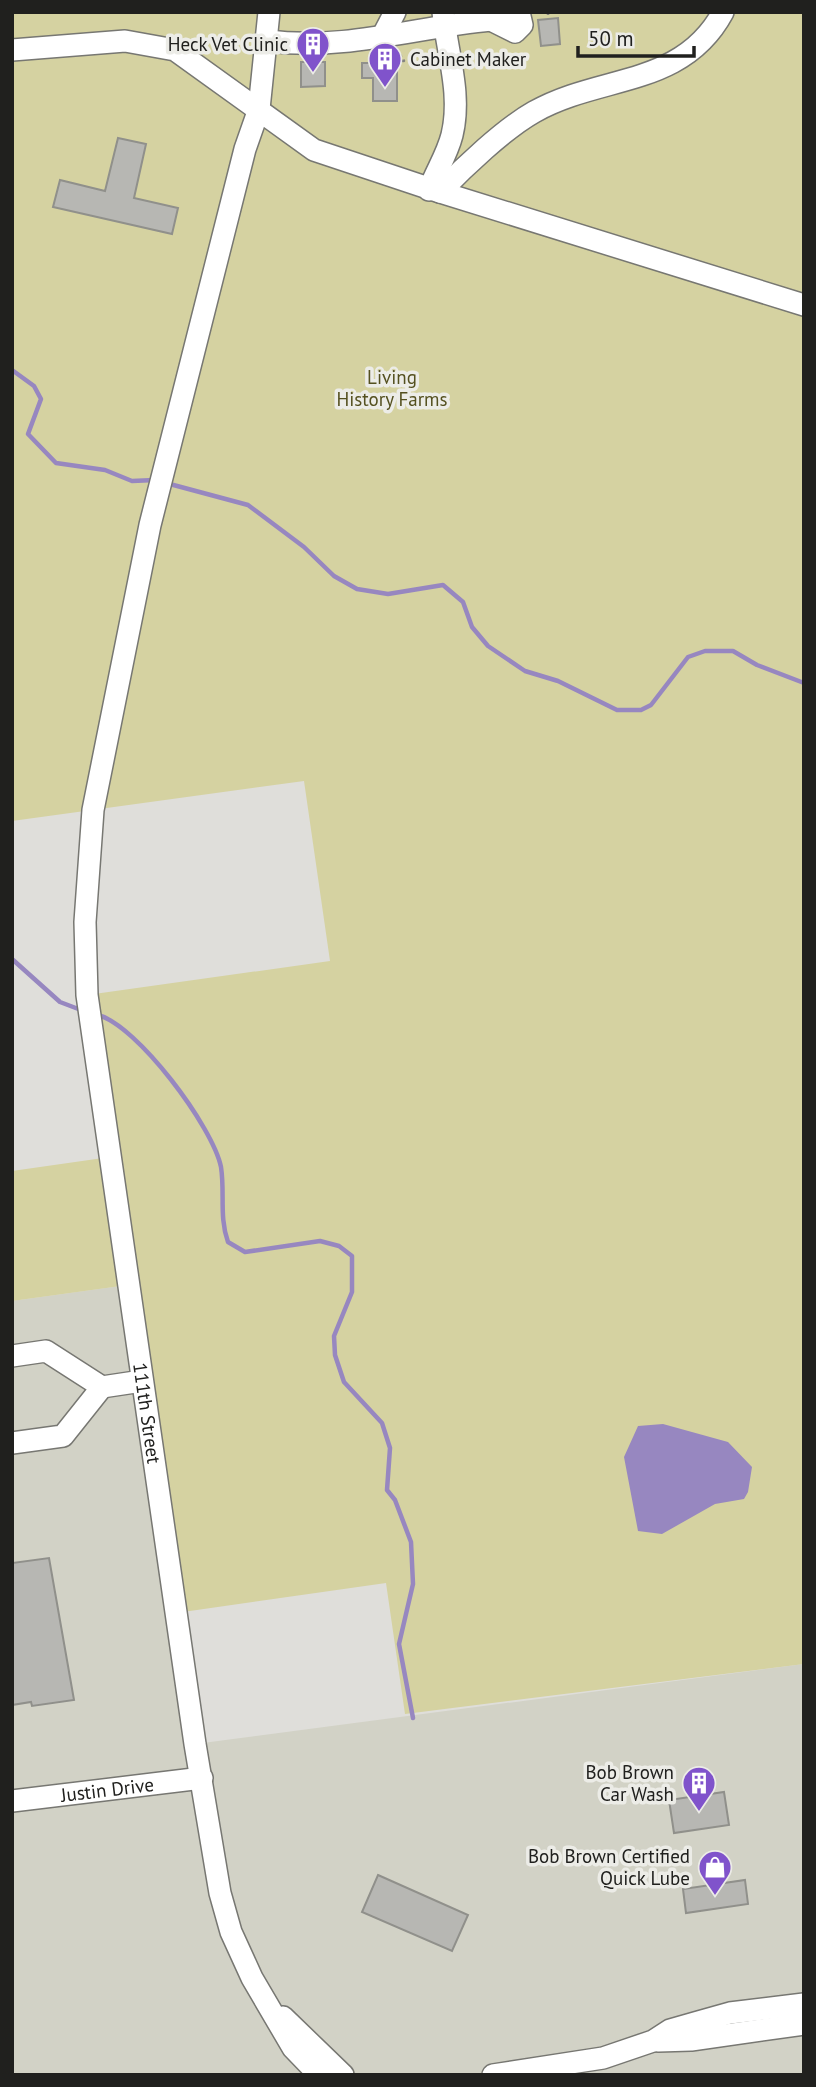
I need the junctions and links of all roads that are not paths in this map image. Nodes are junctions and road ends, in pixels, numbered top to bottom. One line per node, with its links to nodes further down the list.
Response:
1 (270, 12): 7 (street, 111th Street)
2 (395, 12): 9 (street)
3 (519, 12): 5 (street)
4 (723, 12): 11 (street)
5 (497, 16): 6 (street)
6 (444, 20): 9 (street); 11 (street)
7 (268, 41): 9 (street); 10 (street, 111th Street)
8 (12, 50): 10 (street)
9 (386, 51)
10 (259, 109): 11 (street); 14 (street, 111th Street)
11 (434, 191): 12 (street)
12 (804, 305)
13 (12, 1356): 15 (street)
14 (142, 1381): 15 (street); 17 (street, 111th Street)
15 (102, 1387): 16 (street)
16 (12, 1443)
17 (202, 1778): 18 (street, Justin Drive); 19 (street, 111th Street)
18 (12, 1801)
19 (268, 2004): 23 (street, 111th Street); 24 (street, 111th Street)
20 (804, 2004): 22 (street)
21 (804, 2024): 22 (street)
22 (653, 2041): 25 (street)
23 (319, 2075)
24 (342, 2075)
25 (493, 2075)

